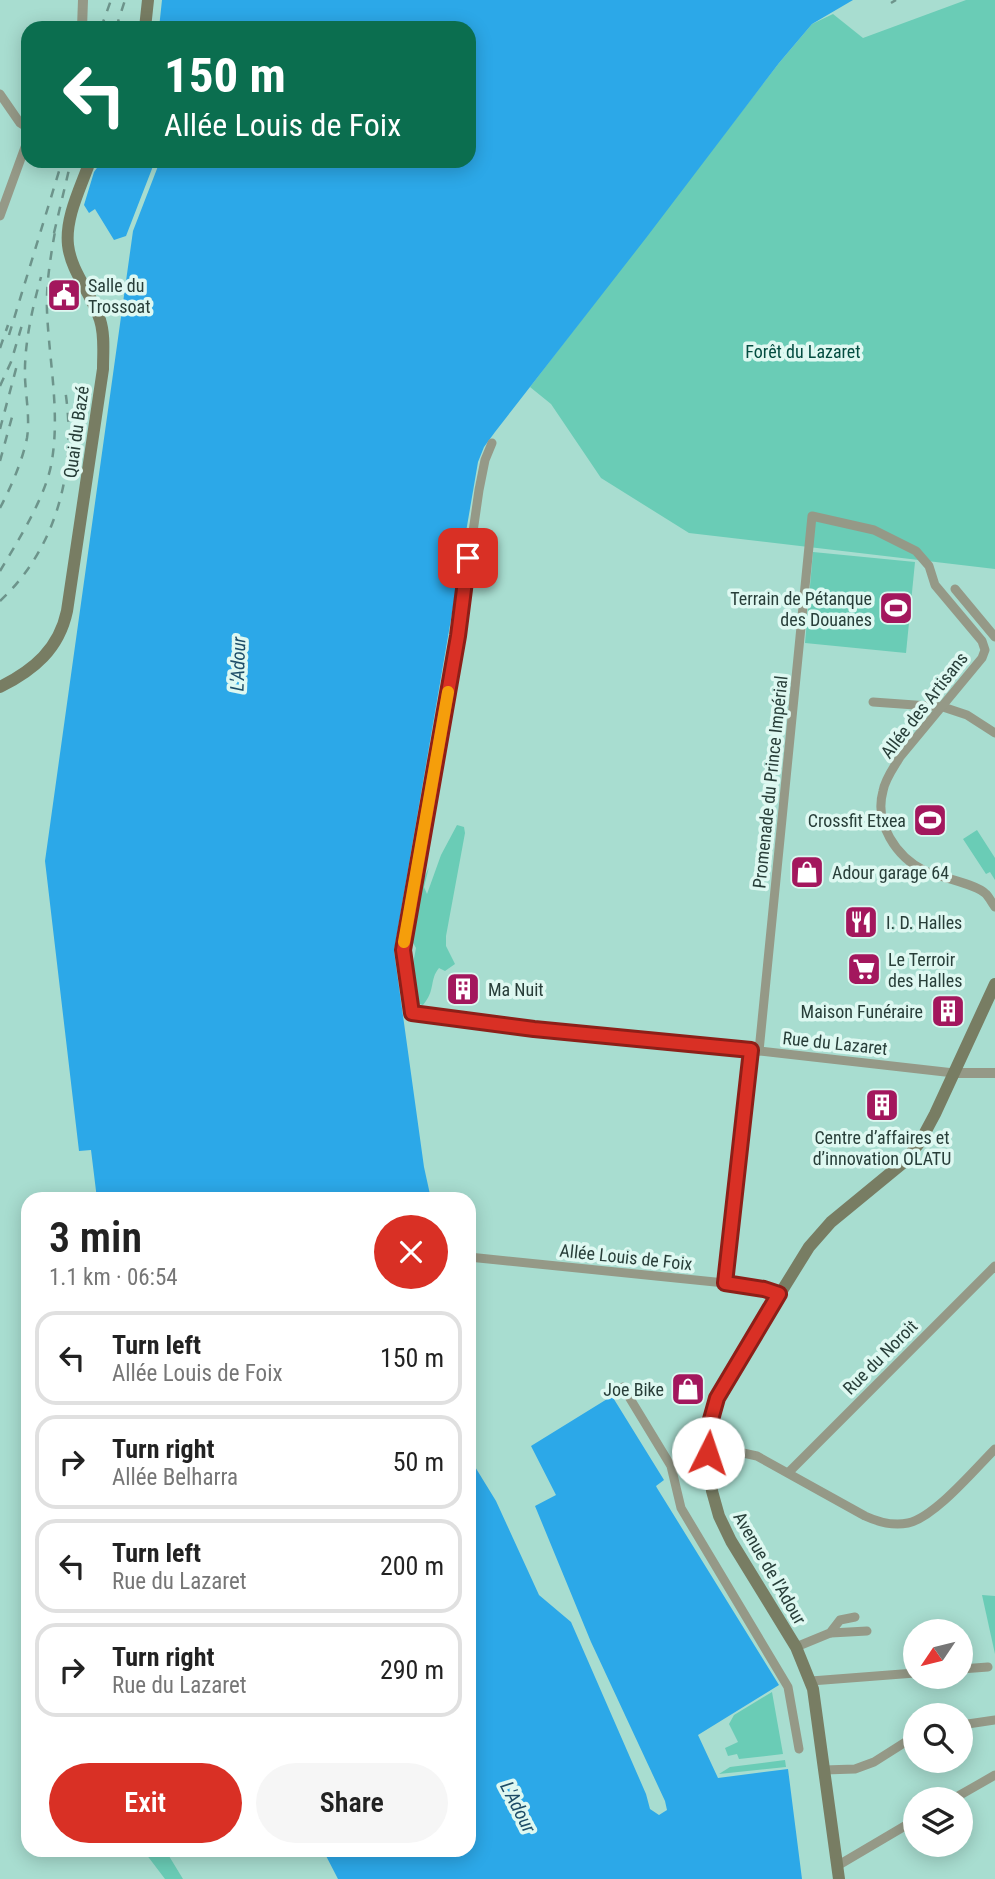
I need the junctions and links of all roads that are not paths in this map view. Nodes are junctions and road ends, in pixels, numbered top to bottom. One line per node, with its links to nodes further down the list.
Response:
1 (83, 0): 3 (street)
2 (148, 0): 4 (main road)
3 (82, 21)
4 (146, 21)
5 (0, 94): 6 (street)
6 (21, 124)
7 (21, 158): 9 (street)
8 (88, 168): 14 (main road, Quai du Bazé)
9 (0, 216)
10 (492, 443): 20 (street, Rue du Lazaret)
11 (812, 516): 16 (street, Allée des Artisans); 20 (street, Promenade du Prince Impérial)
12 (955, 589): 13 (street)
13 (995, 637)
14 (0, 687)
15 (873, 702): 16 (street)
16 (943, 707): 17 (street); 18 (street, Allée des Artisans)
17 (995, 733)
18 (995, 907)
19 (995, 984): 21 (main road, Avenue de l'Adour)
20 (755, 1051): 21 (street, Rue du Lazaret); 25 (street, Promenade du Prince Impérial)
21 (954, 1073): 22 (street); 26 (main road, Avenue de l'Adour)
22 (995, 1073)
23 (476, 1258): 25 (street, Allée Louis de Foix)
24 (995, 1266): 30 (street, Rue du Noroit)
25 (725, 1283): 26 (street, Allée Louis de Foix)
26 (779, 1294): 29 (main road, Avenue de l'Adour)
27 (623, 1387): 42 (street)
28 (995, 1450): 30 (street)
29 (708, 1453): 30 (street); 34 (main road, Avenue de l'Adour)
30 (789, 1472)
31 (855, 1617): 33 (street)
32 (867, 1632): 33 (street)
33 (830, 1633): 34 (street)
34 (796, 1647): 38 (main road, Avenue de l'Adour)
35 (988, 1667): 36 (street)
36 (973, 1668)
37 (903, 1674): 38 (street)
38 (811, 1681): 43 (main road, Avenue de l'Adour)
39 (995, 1720): 40 (street)
40 (973, 1723)
41 (903, 1744): 43 (street)
42 (799, 1749)
43 (824, 1770): 47 (main road, Avenue de l'Adour)
44 (995, 1775): 45 (street)
45 (973, 1788)
46 (903, 1828): 47 (street)
47 (838, 1873)

